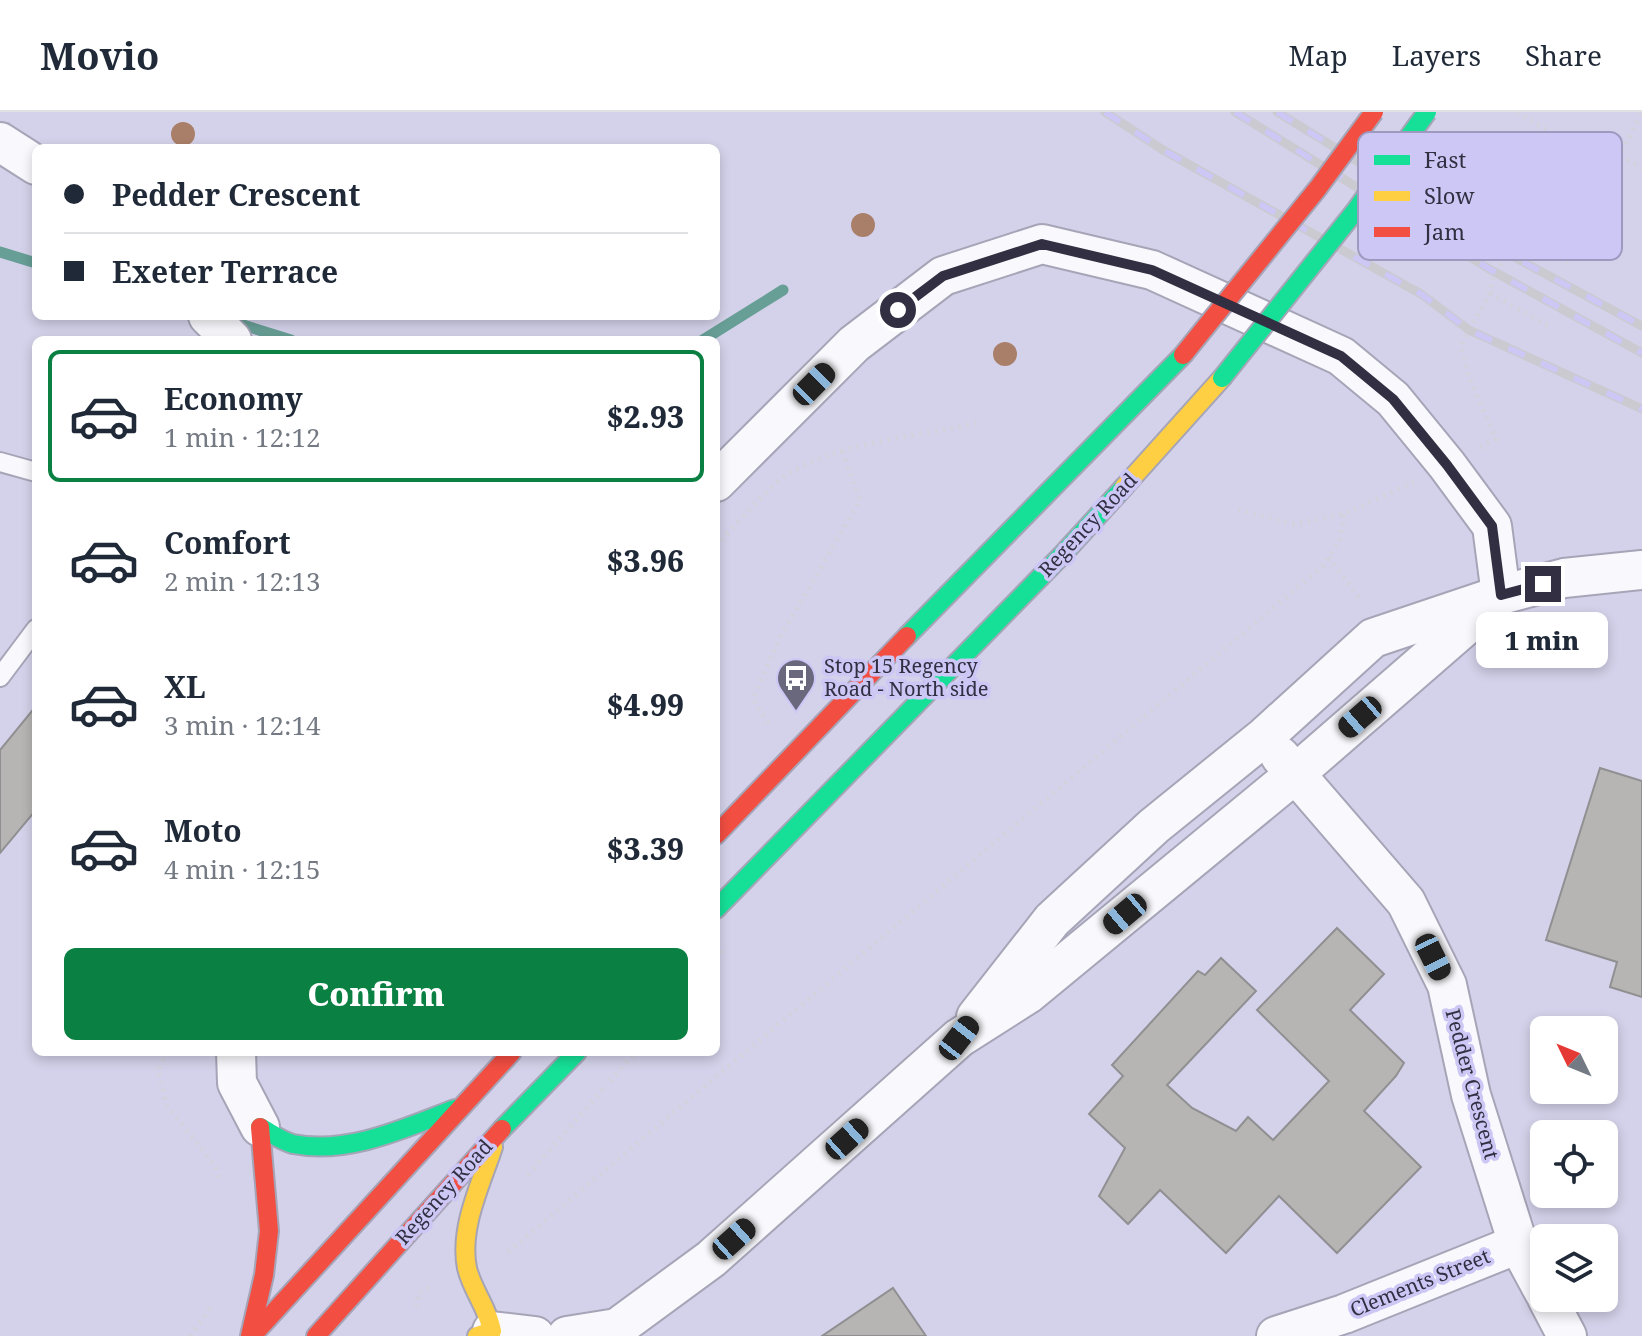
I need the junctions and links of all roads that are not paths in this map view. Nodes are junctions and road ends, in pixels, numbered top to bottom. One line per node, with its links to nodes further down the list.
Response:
1 (1374, 112): 3 (main road, bridge)
2 (1427, 112): 4 (main road, Regency Road, bridge)
3 (1359, 132)
4 (1413, 132)
5 (1358, 134): 20 (main road, bridge)
6 (0, 142): 7 (street)
7 (32, 162)
8 (1358, 207): 21 (main road, Regency Road, bridge)
9 (212, 320): 10 (street)
10 (228, 336)
11 (0, 462): 12 (lane)
12 (32, 471)
13 (720, 478): 15 (street)
14 (1642, 570): 15 (street)
15 (1501, 595): 18 (street); 19 (street)
16 (32, 634): 17 (lane)
17 (0, 677)
18 (1264, 737): 19 (street, Pedder Crescent); 22 (street)
19 (1295, 774): 22 (street); 29 (street, Pedder Crescent)
20 (720, 831)
21 (720, 905)
22 (959, 1038): 36 (street)
23 (236, 1056): 27 (street)
24 (508, 1056): 26 (main road)
25 (573, 1056): 28 (main road, Regency Road)
26 (461, 1107): 27 (main road); 33 (main road)
27 (260, 1127): 33 (main road)
28 (497, 1134): 32 (main road); 34 (main road, Regency Road)
29 (1518, 1244): 30 (street, Pedder Crescent); 37 (street, Clements Street)
30 (1530, 1266)
31 (1554, 1312): 38 (street)
32 (484, 1334): 35 (street)
33 (251, 1336)
34 (316, 1336)
35 (535, 1336)
36 (567, 1336)
37 (1276, 1336)
38 (1567, 1336)

